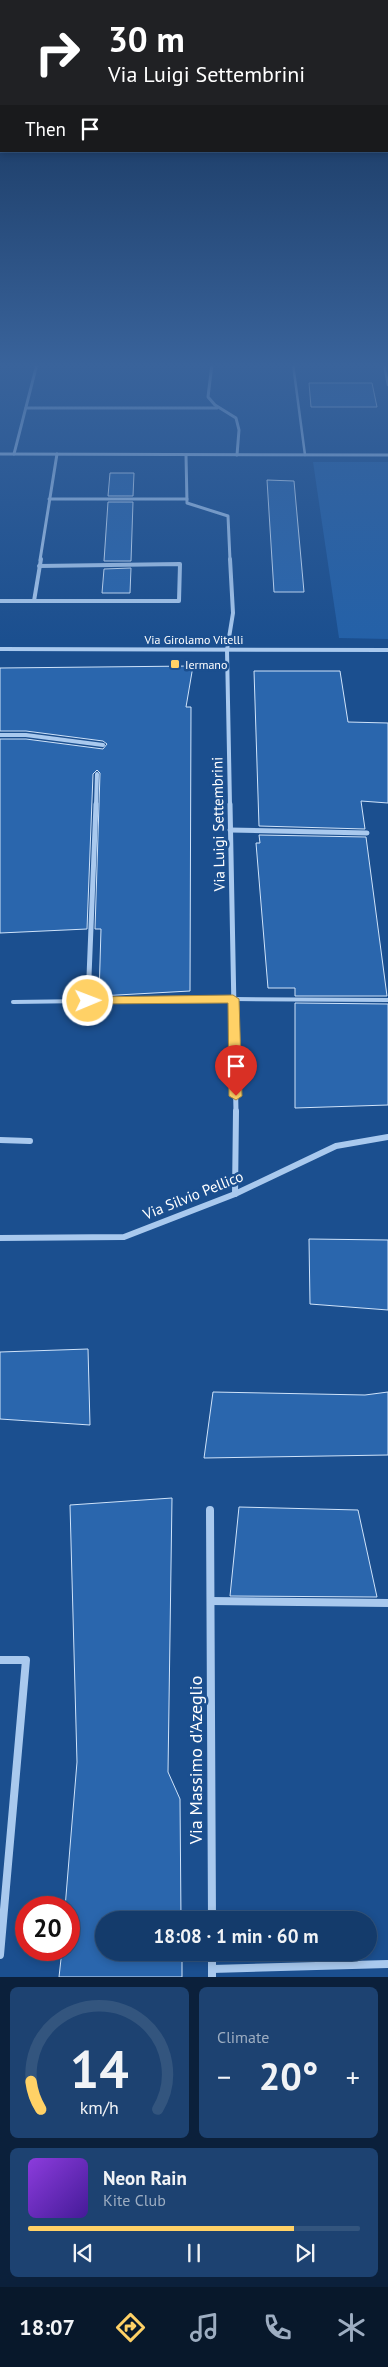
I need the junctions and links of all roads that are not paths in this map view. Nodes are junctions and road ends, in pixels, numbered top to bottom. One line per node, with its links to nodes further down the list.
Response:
1 (57, 456): 3 (street)
2 (186, 456): 4 (street)
3 (49, 499): 4 (street); 5 (street)
4 (187, 499): 9 (street, Via Luigi Settembrini)
5 (39, 566): 7 (street); 7 (street)
6 (0, 601): 7 (street)
7 (34, 601)
8 (0, 650): 9 (street, Via Girolamo Vitelli)
9 (227, 650): 10 (street, Via Girolamo Vitelli); 14 (street, Via Luigi Settembrini)
10 (388, 650)
11 (0, 735): 12 (street)
12 (103, 745)
13 (97, 774): 18 (street)
14 (230, 830): 15 (street); 16 (street, Via Luigi Settembrini)
15 (367, 833)
16 (233, 999): 17 (lane); 18 (lane); 23 (street, Via Luigi Settembrini)
17 (388, 1000)
18 (88, 1001): 19 (lane)
19 (13, 1002)
20 (388, 1138): 23 (street, Via Silvio Pellico)
21 (0, 1140): 22 (street)
22 (30, 1141)
23 (235, 1194): 24 (street, Via Silvio Pellico)
24 (0, 1238)
25 (210, 1510): 26 (street, Via Massimo d'Azeglio)
26 (211, 1600): 27 (street); 29 (street, Via Massimo d'Azeglio)
27 (388, 1603)
28 (0, 1660): 30 (street)
29 (212, 1911)
30 (0, 1955)
31 (388, 1964): 32 (street)
32 (212, 1973)

